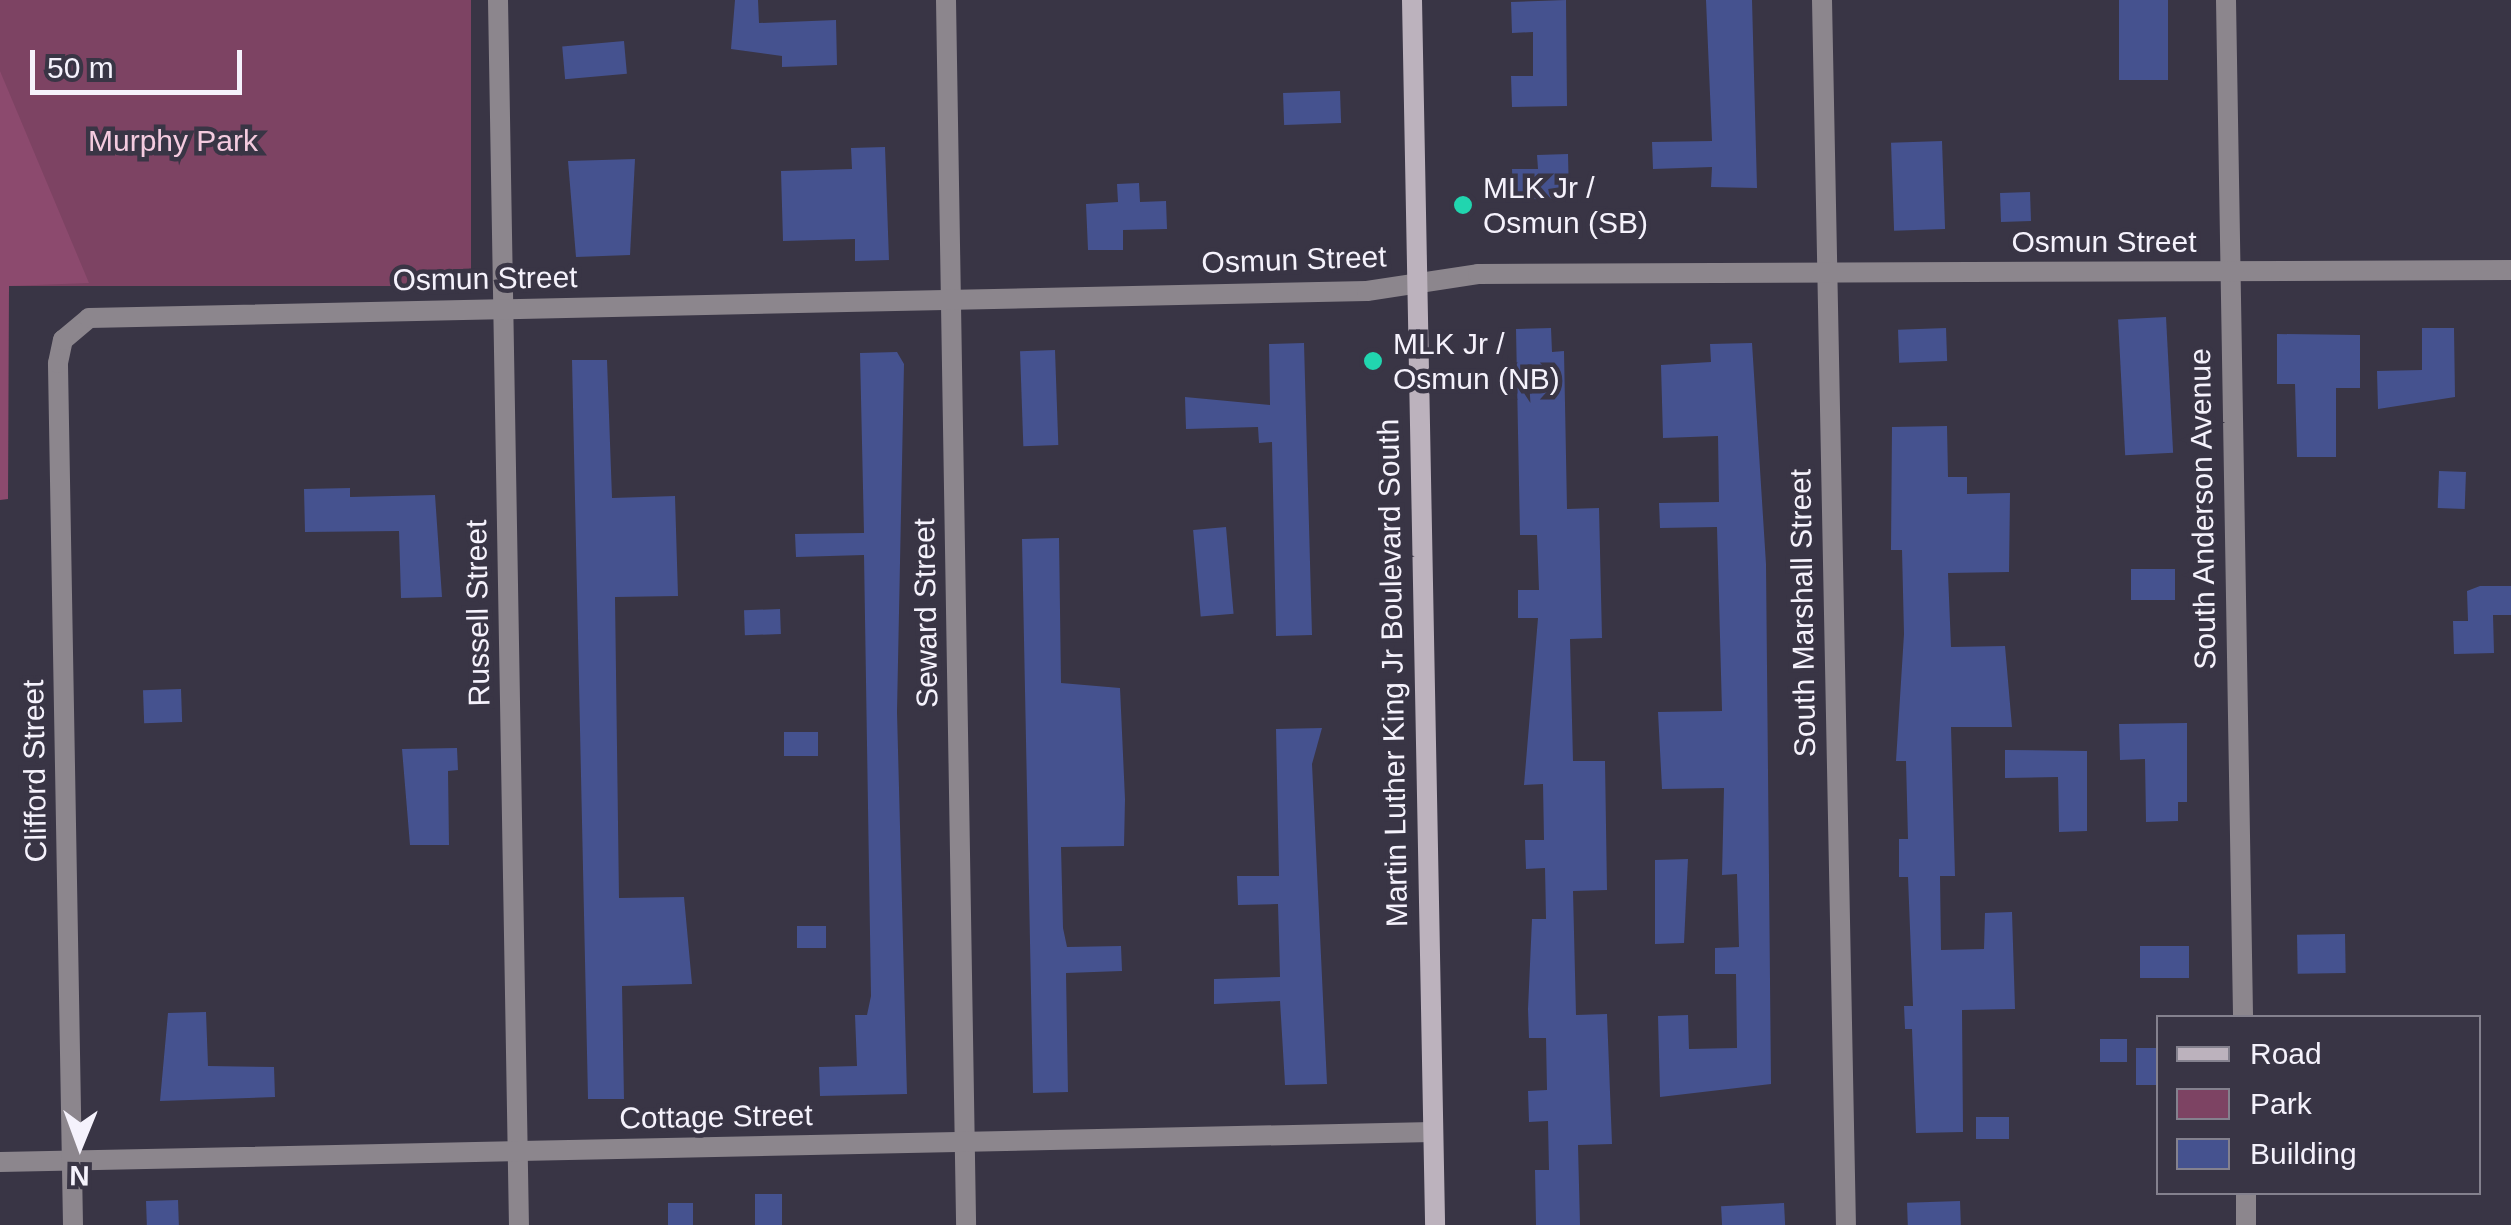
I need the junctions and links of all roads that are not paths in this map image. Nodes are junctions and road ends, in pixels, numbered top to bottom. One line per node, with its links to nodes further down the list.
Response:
1 (498, 0): 11 (street, Russell Street)
2 (946, 0): 10 (street, Seward Street)
3 (1412, 0): 9 (main road, Martin Luther King Jr Boulevard South)
4 (1822, 0): 8 (street, South Marshall Street)
5 (2226, 0): 7 (street, South Anderson Avenue)
6 (2511, 270): 7 (street, Osmun Street)
7 (2229, 271): 8 (street, Osmun Street); 13 (street, South Anderson Avenue)
8 (1826, 272): 9 (street, Osmun Street); 24 (street, South Marshall Street)
9 (1416, 284): 10 (street, Osmun Street); 14 (main road, Martin Luther King Jr Boulevard South)
10 (951, 300): 11 (street, Osmun Street); 15 (street, Seward Street)
11 (503, 309): 12 (street, Osmun Street); 16 (street, Russell Street)
12 (79, 323): 17 (street, Clifford Street)
13 (2242, 1015)
14 (1433, 1132): 15 (street, Cottage Street); 23 (main road, Martin Luther King Jr Boulevard South)
15 (965, 1142): 16 (street, Cottage Street); 22 (street, Seward Street)
16 (518, 1151): 17 (street, Cottage Street); 21 (street, Russell Street)
17 (72, 1160): 18 (street, Cottage Street); 20 (street, Clifford Street)
18 (0, 1162)
19 (2246, 1195): 25 (street)
20 (73, 1225)
21 (519, 1225)
22 (966, 1225)
23 (1435, 1225)
24 (1846, 1225)
25 (2246, 1225)

